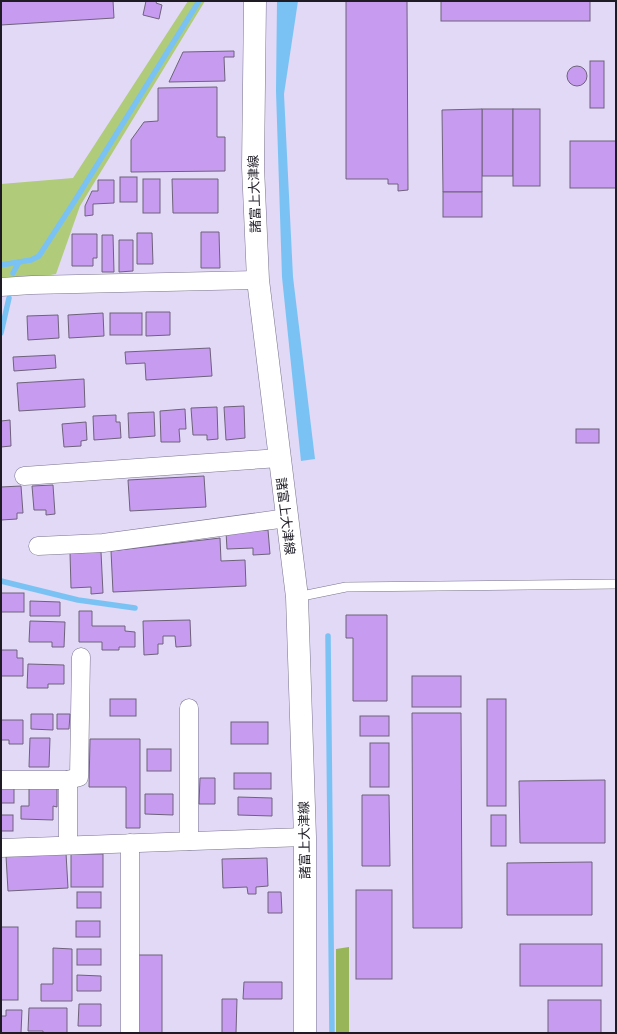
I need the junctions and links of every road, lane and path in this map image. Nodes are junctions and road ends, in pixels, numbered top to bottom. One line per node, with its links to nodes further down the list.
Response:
1 (255, 1): 2 (street, 諸富上大津線)
2 (258, 280): 3 (street); 4 (street, 諸富上大津線)
3 (1, 287)
4 (279, 458): 5 (street); 6 (street, 諸富上大津線)
5 (24, 476)
6 (286, 518): 7 (street); 9 (street, 諸富上大津線)
7 (38, 546)
8 (616, 584): 9 (lane)
9 (297, 597): 14 (street, 諸富上大津線)
10 (82, 657): 13 (street)
11 (189, 708): 15 (street)
12 (1, 780): 13 (street)
13 (68, 780): 17 (street)
14 (305, 837): 15 (street); 20 (street, 諸富上大津線)
15 (189, 841): 16 (street)
16 (130, 843): 17 (street); 19 (street)
17 (68, 845): 18 (street)
18 (1, 848)
19 (130, 1033)
20 (305, 1033)

